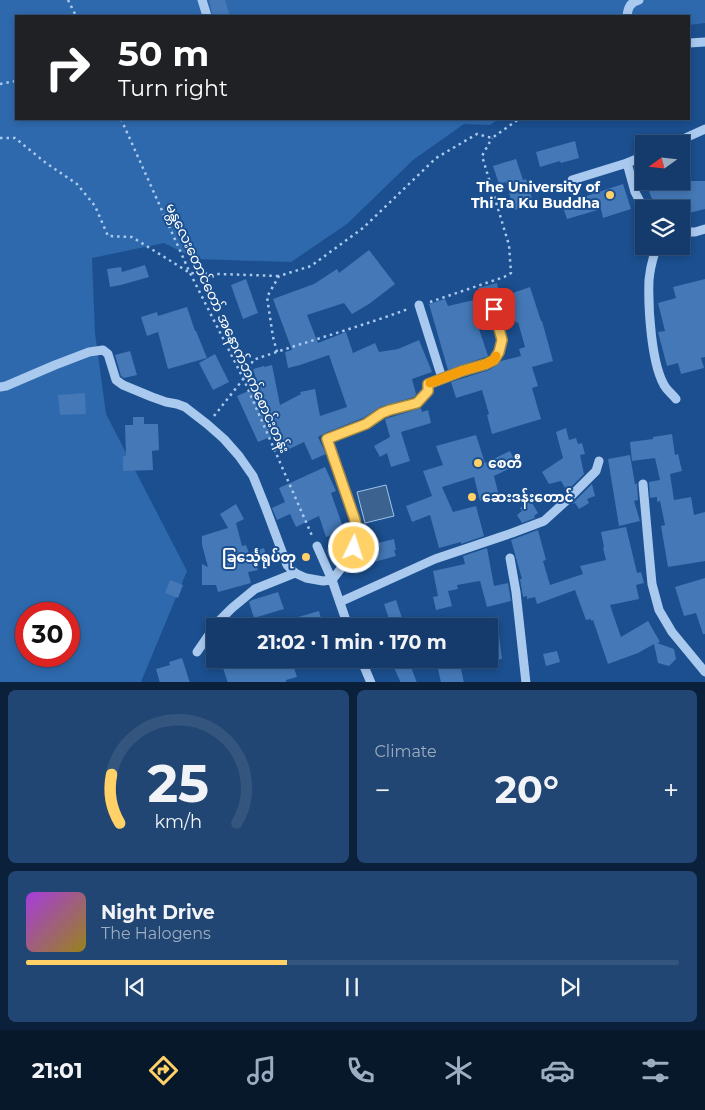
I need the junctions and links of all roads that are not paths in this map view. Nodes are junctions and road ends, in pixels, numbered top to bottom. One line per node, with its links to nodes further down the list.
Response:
1 (202, 0): 3 (street)
2 (639, 0): 4 (street)
3 (207, 15)
4 (627, 15)
5 (705, 42): 6 (street)
6 (690, 43)
7 (705, 129): 8 (street)
8 (690, 136)
9 (635, 160): 10 (street)
10 (627, 163): 11 (street); 12 (street)
11 (572, 180)
12 (639, 200)
13 (705, 229): 14 (street)
14 (690, 232)
15 (654, 255): 20 (street)
16 (419, 305): 18 (street)
17 (494, 309): 18 (street)
18 (442, 378): 26 (street)
19 (0, 387): 25 (street)
20 (676, 399)
21 (599, 461): 27 (street)
22 (643, 484): 31 (street)
23 (317, 546): 26 (street)
24 (510, 558): 33 (street)
25 (295, 573): 26 (street); 29 (street)
26 (332, 580): 27 (street)
27 (340, 602): 28 (street)
28 (345, 618)
29 (197, 652)
30 (365, 668): 32 (street)
31 (705, 672)
32 (371, 682)
33 (526, 682)

